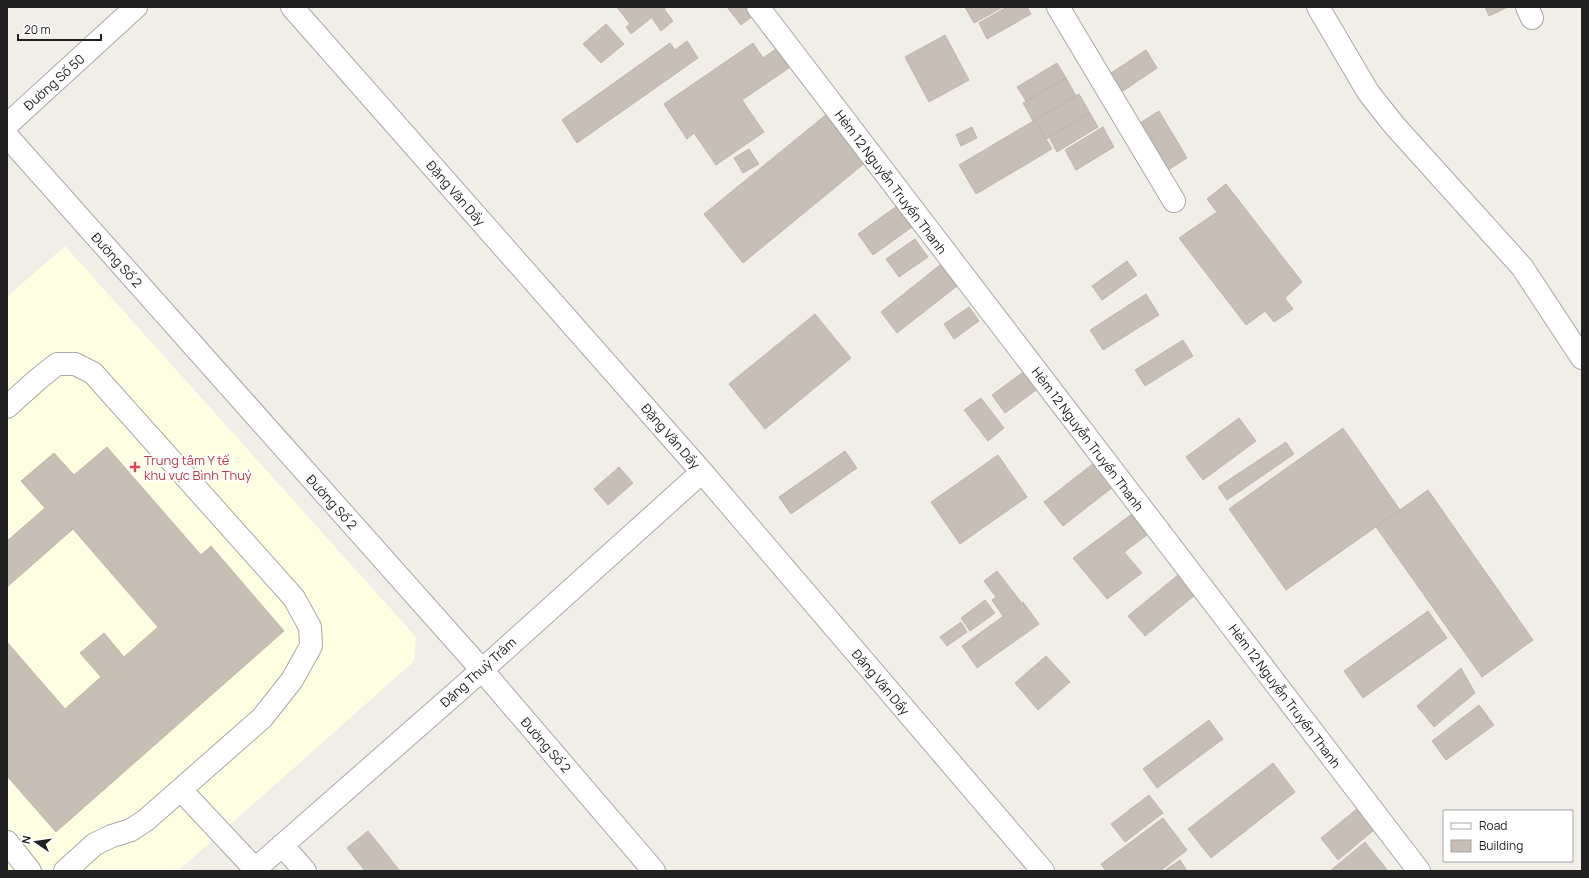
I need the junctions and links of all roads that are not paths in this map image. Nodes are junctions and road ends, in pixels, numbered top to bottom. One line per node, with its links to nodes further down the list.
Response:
1 (136, 7): 6 (street, Đường Số 50)
2 (292, 7): 11 (street, Đặng Văn Dầy)
3 (758, 7): 22 (street, Hẻm 12 Nguyễn Truyền Thanh)
4 (1058, 7): 8 (street)
5 (1318, 7): 9 (street)
6 (7, 125)
7 (7, 136): 12 (street, Đường Số 2)
8 (1174, 201)
9 (1582, 358)
10 (7, 407): 13 (street)
11 (702, 472): 12 (street, Đặng Thuỳ Trâm); 21 (street, Đặng Văn Dầy)
12 (482, 670): 15 (street, Đặng Thuỳ Trâm); 20 (street, Đường Số 2)
13 (181, 790): 16 (street); 18 (street)
14 (7, 842): 17 (street)
15 (282, 845): 16 (street, Đặng Thuỳ Trâm); 19 (street)
16 (254, 870)
17 (30, 871)
18 (65, 871)
19 (305, 871)
20 (654, 871)
21 (1042, 871)
22 (1419, 871)

